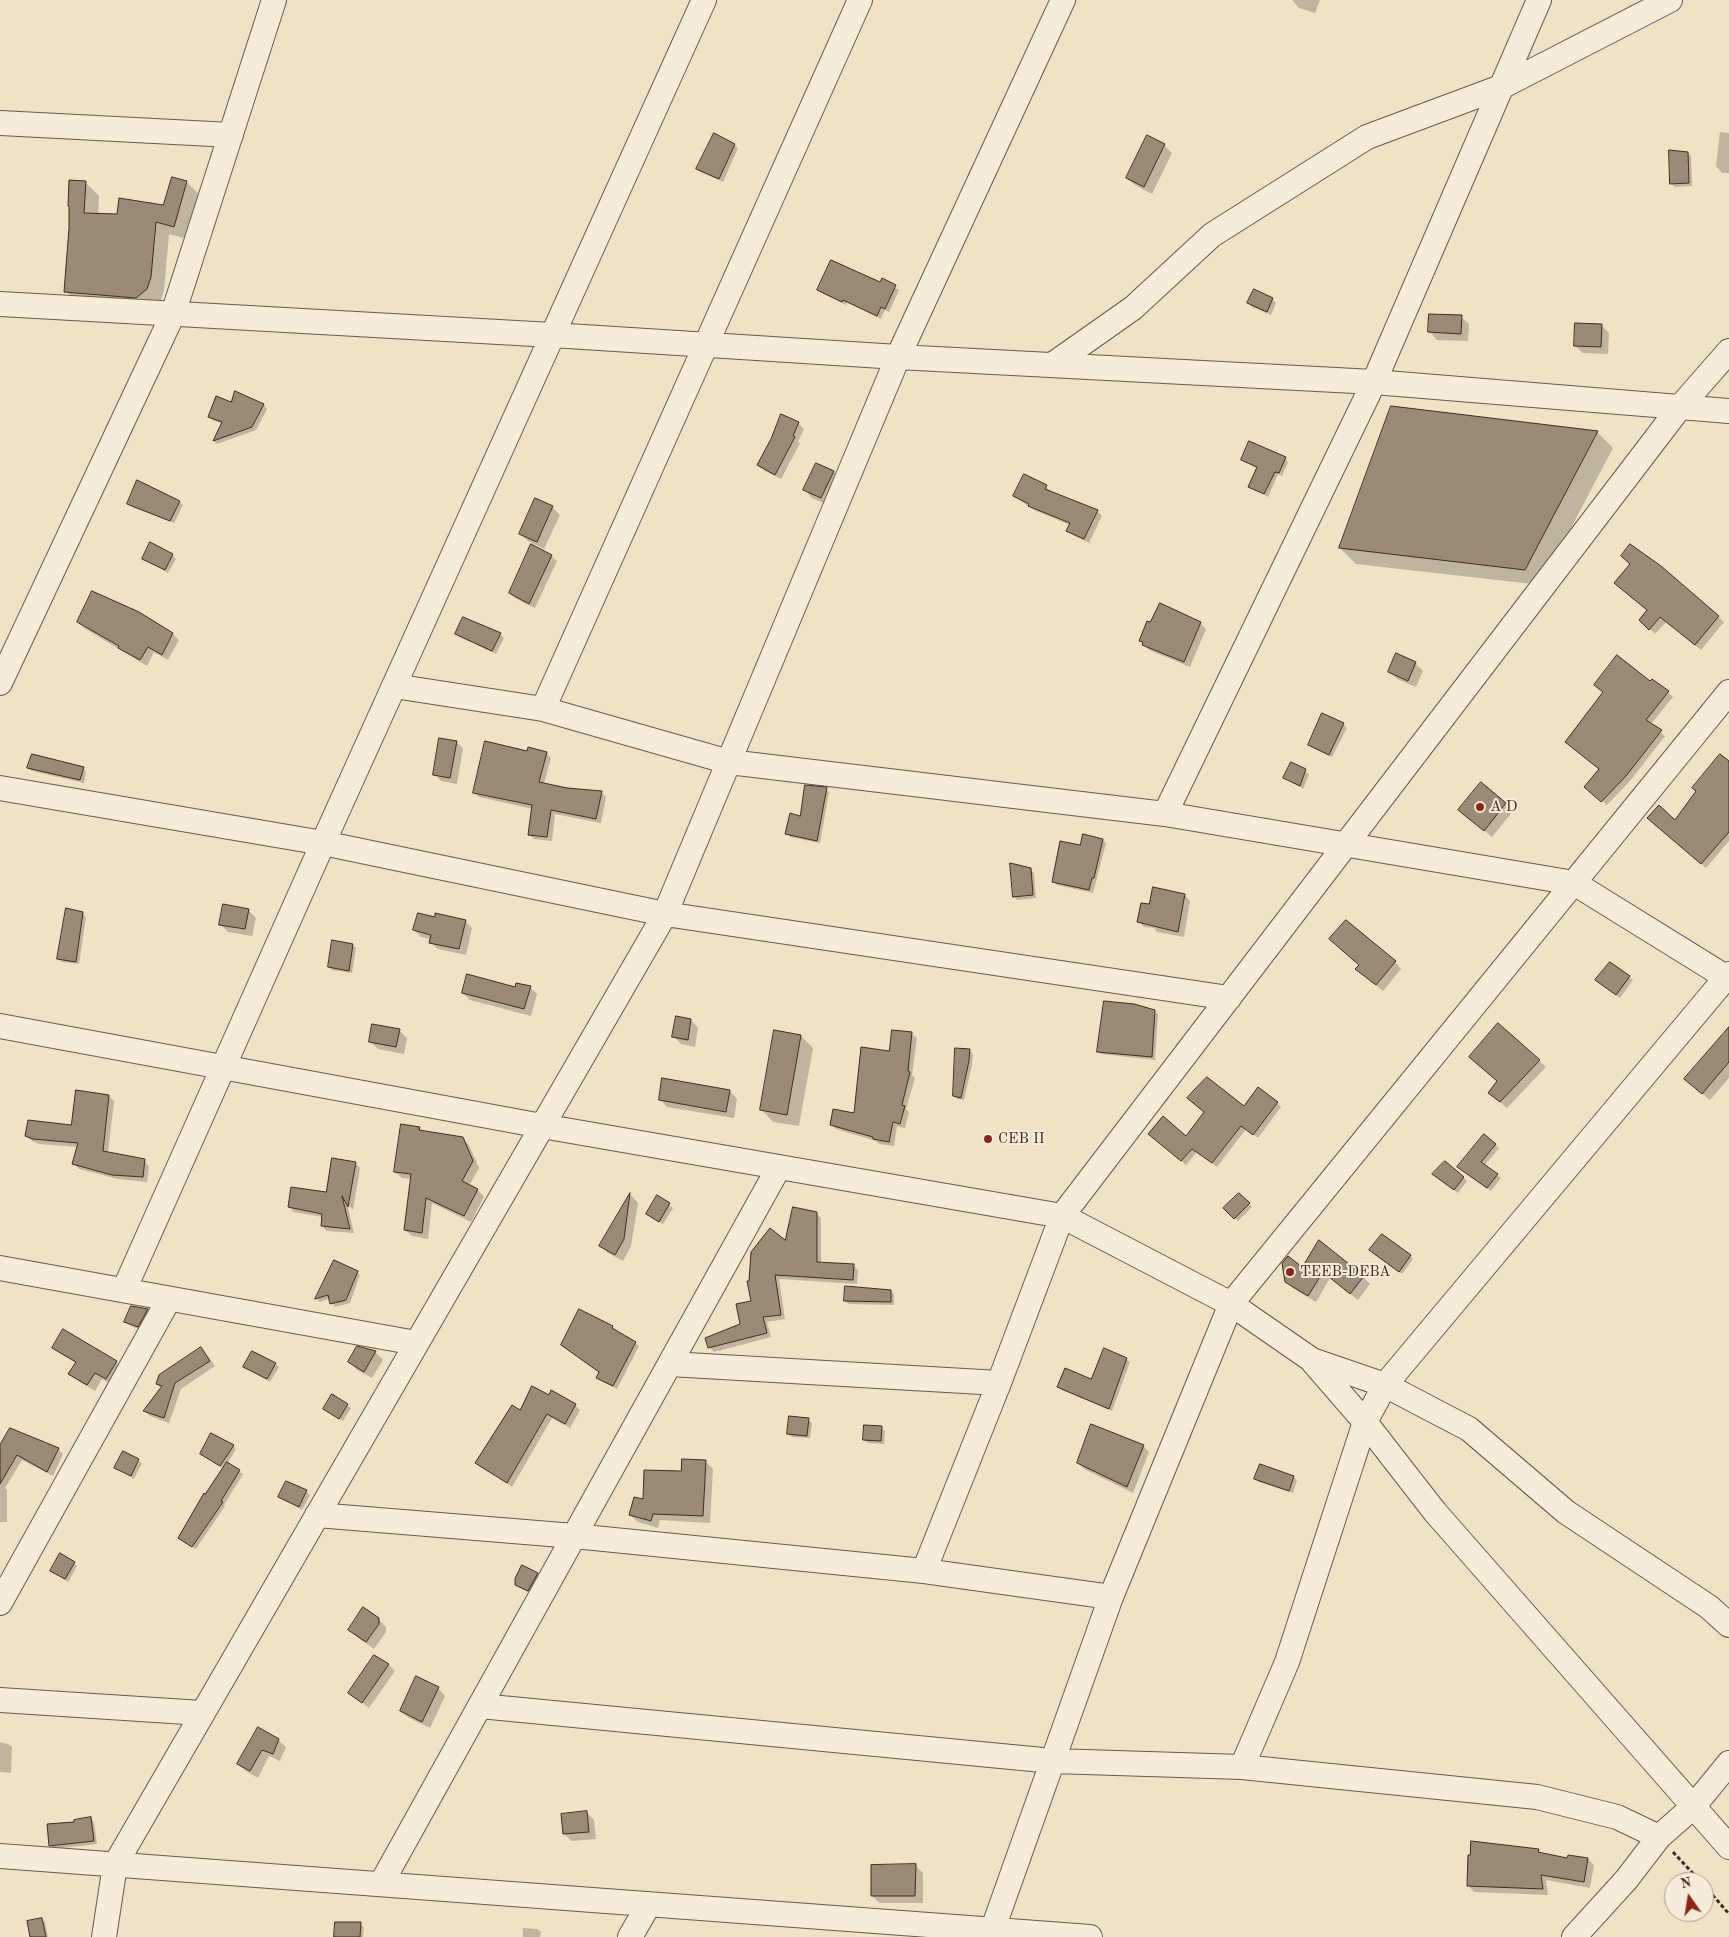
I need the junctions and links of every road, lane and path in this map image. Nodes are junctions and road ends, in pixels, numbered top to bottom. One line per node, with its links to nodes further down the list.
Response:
1 (274, 0): 9 (street)
2 (704, 0): 12 (street)
3 (860, 0): 13 (street)
4 (1063, 0): 15 (street)
5 (1539, 0): 7 (street)
6 (1670, 0): 7 (street)
7 (1501, 87): 16 (street); 17 (street)
8 (0, 123): 9 (street)
9 (231, 135): 11 (street)
10 (0, 304): 11 (street)
11 (173, 314): 12 (street); 20 (street)
12 (552, 335): 13 (street); 21 (street)
13 (705, 345): 15 (street); 23 (street)
14 (1729, 351): 18 (street)
15 (898, 357): 16 (street); 24 (street)
16 (1052, 365): 17 (street)
17 (1374, 382): 18 (street); 26 (street)
18 (1680, 408): 19 (street); 28 (street)
19 (1729, 412)
20 (0, 683)
21 (394, 686): 23 (street); 27 (street)
22 (1729, 692): 29 (street)
23 (543, 709): 24 (street)
24 (729, 762): 26 (street); 30 (street)
25 (0, 788): 27 (street)
26 (1165, 814): 28 (street)
27 (323, 843): 30 (street); 34 (street)
28 (1346, 846): 29 (street); 32 (street)
29 (1574, 883): 31 (street); 41 (street)
30 (665, 914): 32 (street); 35 (street)
31 (1728, 977): 46 (street)
32 (1229, 998): 37 (street)
33 (0, 1026): 34 (street)
34 (223, 1068): 35 (street); 39 (street)
35 (542, 1126): 36 (street); 42 (street)
36 (779, 1167): 37 (street); 44 (street)
37 (1062, 1216): 41 (street); 45 (street)
38 (0, 1268): 39 (street)
39 (124, 1290): 40 (street)
40 (169, 1299): 42 (street); 52 (street)
41 (1231, 1304): 43 (street); 51 (street)
42 (416, 1344): 48 (street)
43 (1312, 1360): 46 (street); 47 (street)
44 (670, 1364): 45 (street); 49 (street)
45 (999, 1383): 50 (street)
46 (1385, 1385): 47 (street); 53 (street)
47 (1365, 1422): 59 (street); 60 (street)
48 (317, 1515): 49 (street); 56 (street)
49 (574, 1536): 50 (street); 55 (street)
50 (924, 1571): 51 (street)
51 (1111, 1597): 57 (street)
52 (0, 1603)
53 (1729, 1625)
54 (0, 1700): 56 (street)
55 (480, 1706): 57 (street); 66 (street)
56 (202, 1713): 64 (street)
57 (1053, 1761): 59 (street); 70 (street)
58 (1729, 1764): 60 (street)
59 (1242, 1767): 61 (street)
60 (1693, 1807): 61 (street); 62 (street)
61 (1659, 1837): 65 (path); 74 (street)
62 (1729, 1847)
63 (0, 1856): 64 (street)
64 (114, 1864): 66 (street); 71 (street)
65 (1692, 1872)
66 (381, 1884): 68 (street)
67 (1714, 1896): 69 (path)
68 (649, 1904): 70 (street); 72 (street)
69 (1729, 1914)
70 (992, 1933): 73 (street)
71 (104, 1937)
72 (630, 1937)
73 (1090, 1937)
74 (1574, 1937)

